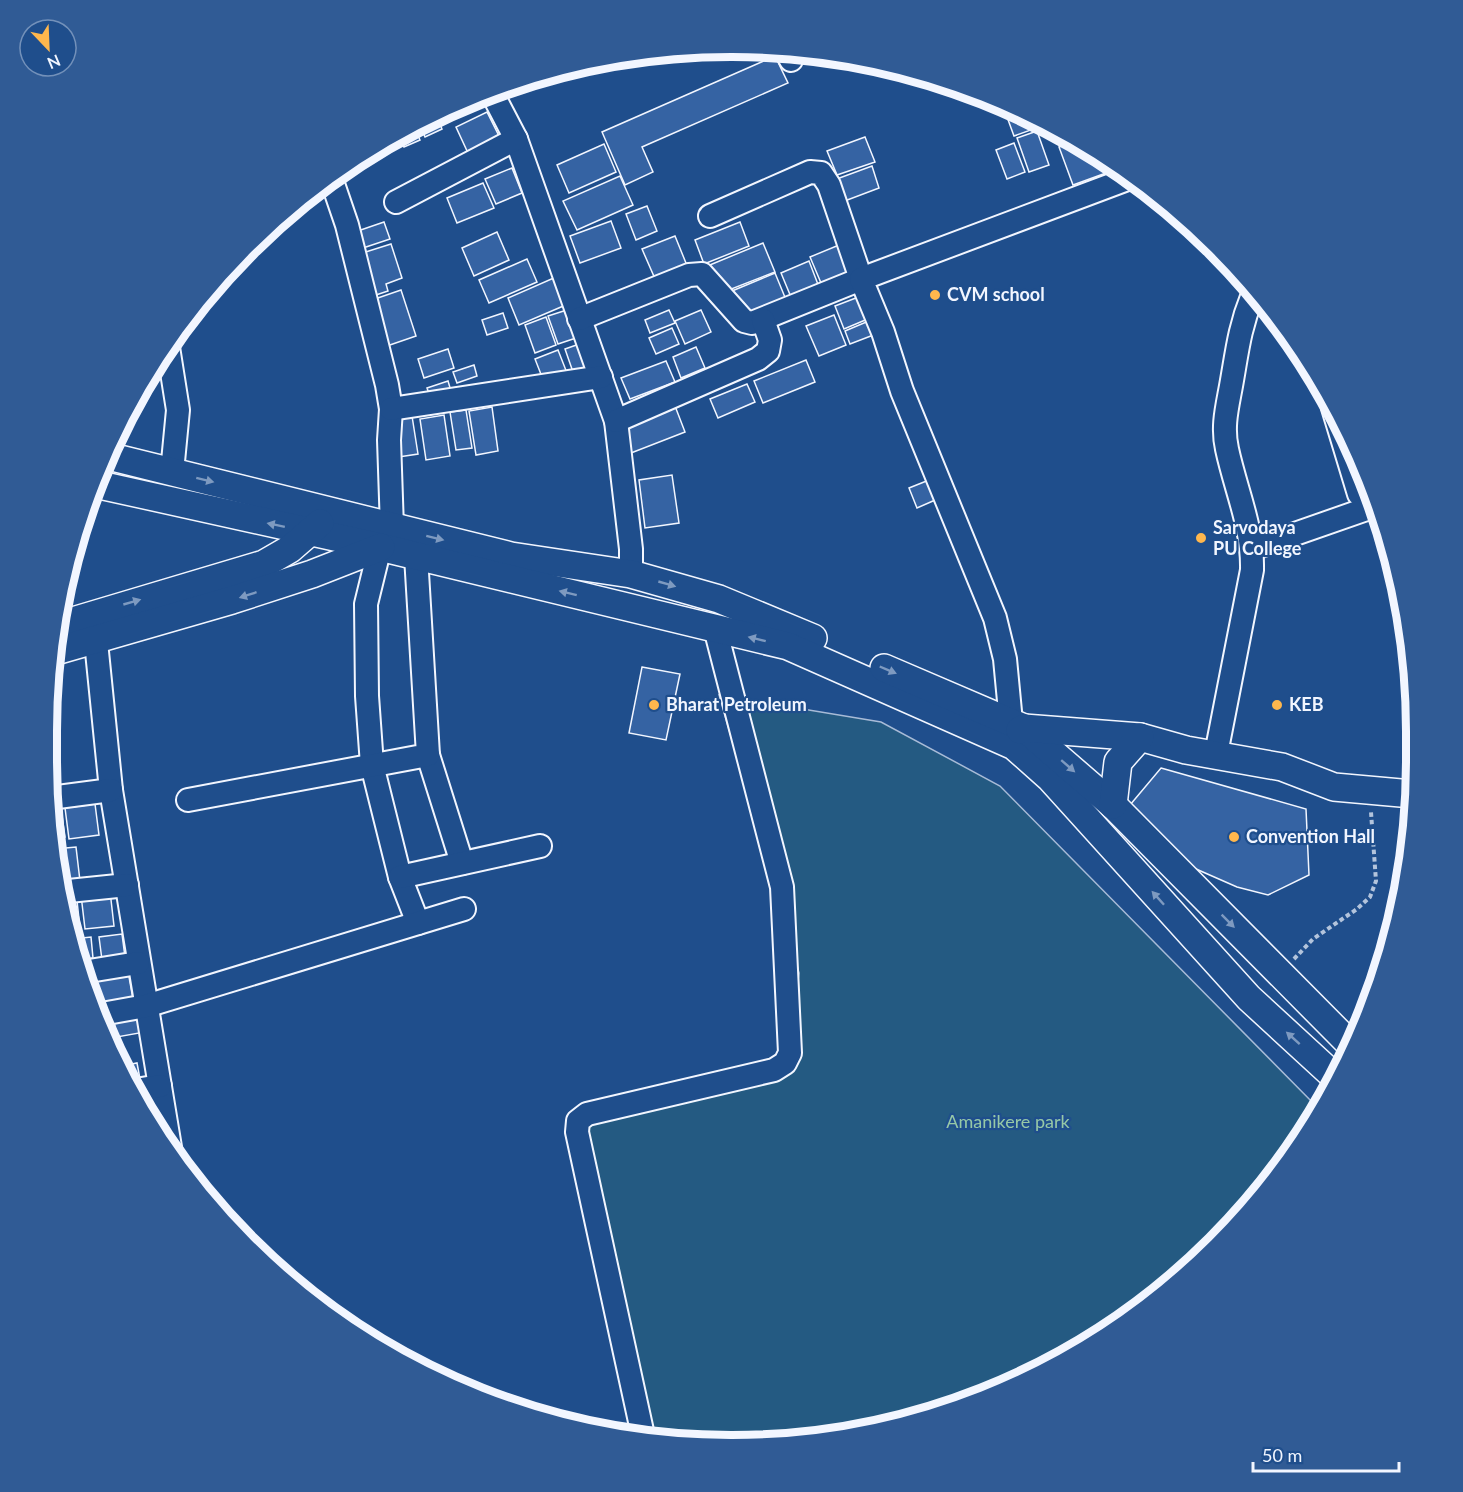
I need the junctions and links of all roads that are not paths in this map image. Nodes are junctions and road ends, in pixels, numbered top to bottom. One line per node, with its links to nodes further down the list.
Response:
1 (496, 100): 2 (street)
2 (516, 139): 5 (street); 9 (street)
3 (1121, 181): 7 (street)
4 (334, 187): 13 (street)
5 (396, 202)
6 (710, 216): 7 (street)
7 (861, 279): 10 (street); 29 (street)
8 (1250, 301): 22 (street)
9 (579, 319): 10 (street); 12 (street)
10 (763, 320): 14 (street)
11 (170, 359): 16 (street)
12 (601, 377): 13 (street); 14 (street)
13 (391, 410): 21 (street)
14 (616, 421): 24 (street)
15 (115, 458): 16 (main road)
16 (172, 472): 19 (main road, one-way to 19)
17 (103, 486): 20 (main road, one-way to 17)
18 (1365, 501): 22 (street)
19 (329, 512): 20 (main road); 21 (main road)
20 (312, 532): 21 (main road); 26 (main road, one-way to 20)
21 (387, 537): 23 (main road); 24 (main road, one-way to 24); 26 (main road, one-way to 26); 33 (street)
22 (1252, 549): 31 (street)
23 (416, 556): 27 (main road, one-way to 23); 32 (street)
24 (631, 574): 29 (main road, one-way to 29)
25 (66, 626): 26 (main road)
26 (95, 627): 28 (main road); 34 (street)
27 (716, 628): 29 (main road, one-way to 27); 55 (street)
28 (63, 646)
29 (1012, 730): 30 (main road); 38 (main road, one-way to 38); 51 (main road, one-way to 29)
30 (1140, 737): 31 (main road); 38 (main road)
31 (1216, 754): 35 (main road)
32 (428, 755): 33 (street); 40 (street)
33 (372, 765): 37 (street); 41 (street)
34 (111, 789): 36 (street); 42 (street)
35 (1405, 793)
36 (58, 797)
37 (188, 800)
38 (1113, 805): 50 (main road, one-way to 50)
39 (540, 846): 40 (street)
40 (462, 863): 41 (street)
41 (400, 877): 45 (street)
42 (127, 885): 43 (street); 46 (street)
43 (70, 891)
44 (464, 909): 45 (street)
45 (418, 923): 48 (street)
46 (138, 963): 47 (street); 48 (street)
47 (91, 971)
48 (146, 1006): 49 (street); 52 (street)
49 (106, 1013)
50 (1345, 1039)
51 (1329, 1072)
52 (160, 1086): 53 (street); 54 (street)
53 (142, 1089)
54 (167, 1129)
55 (642, 1429)

